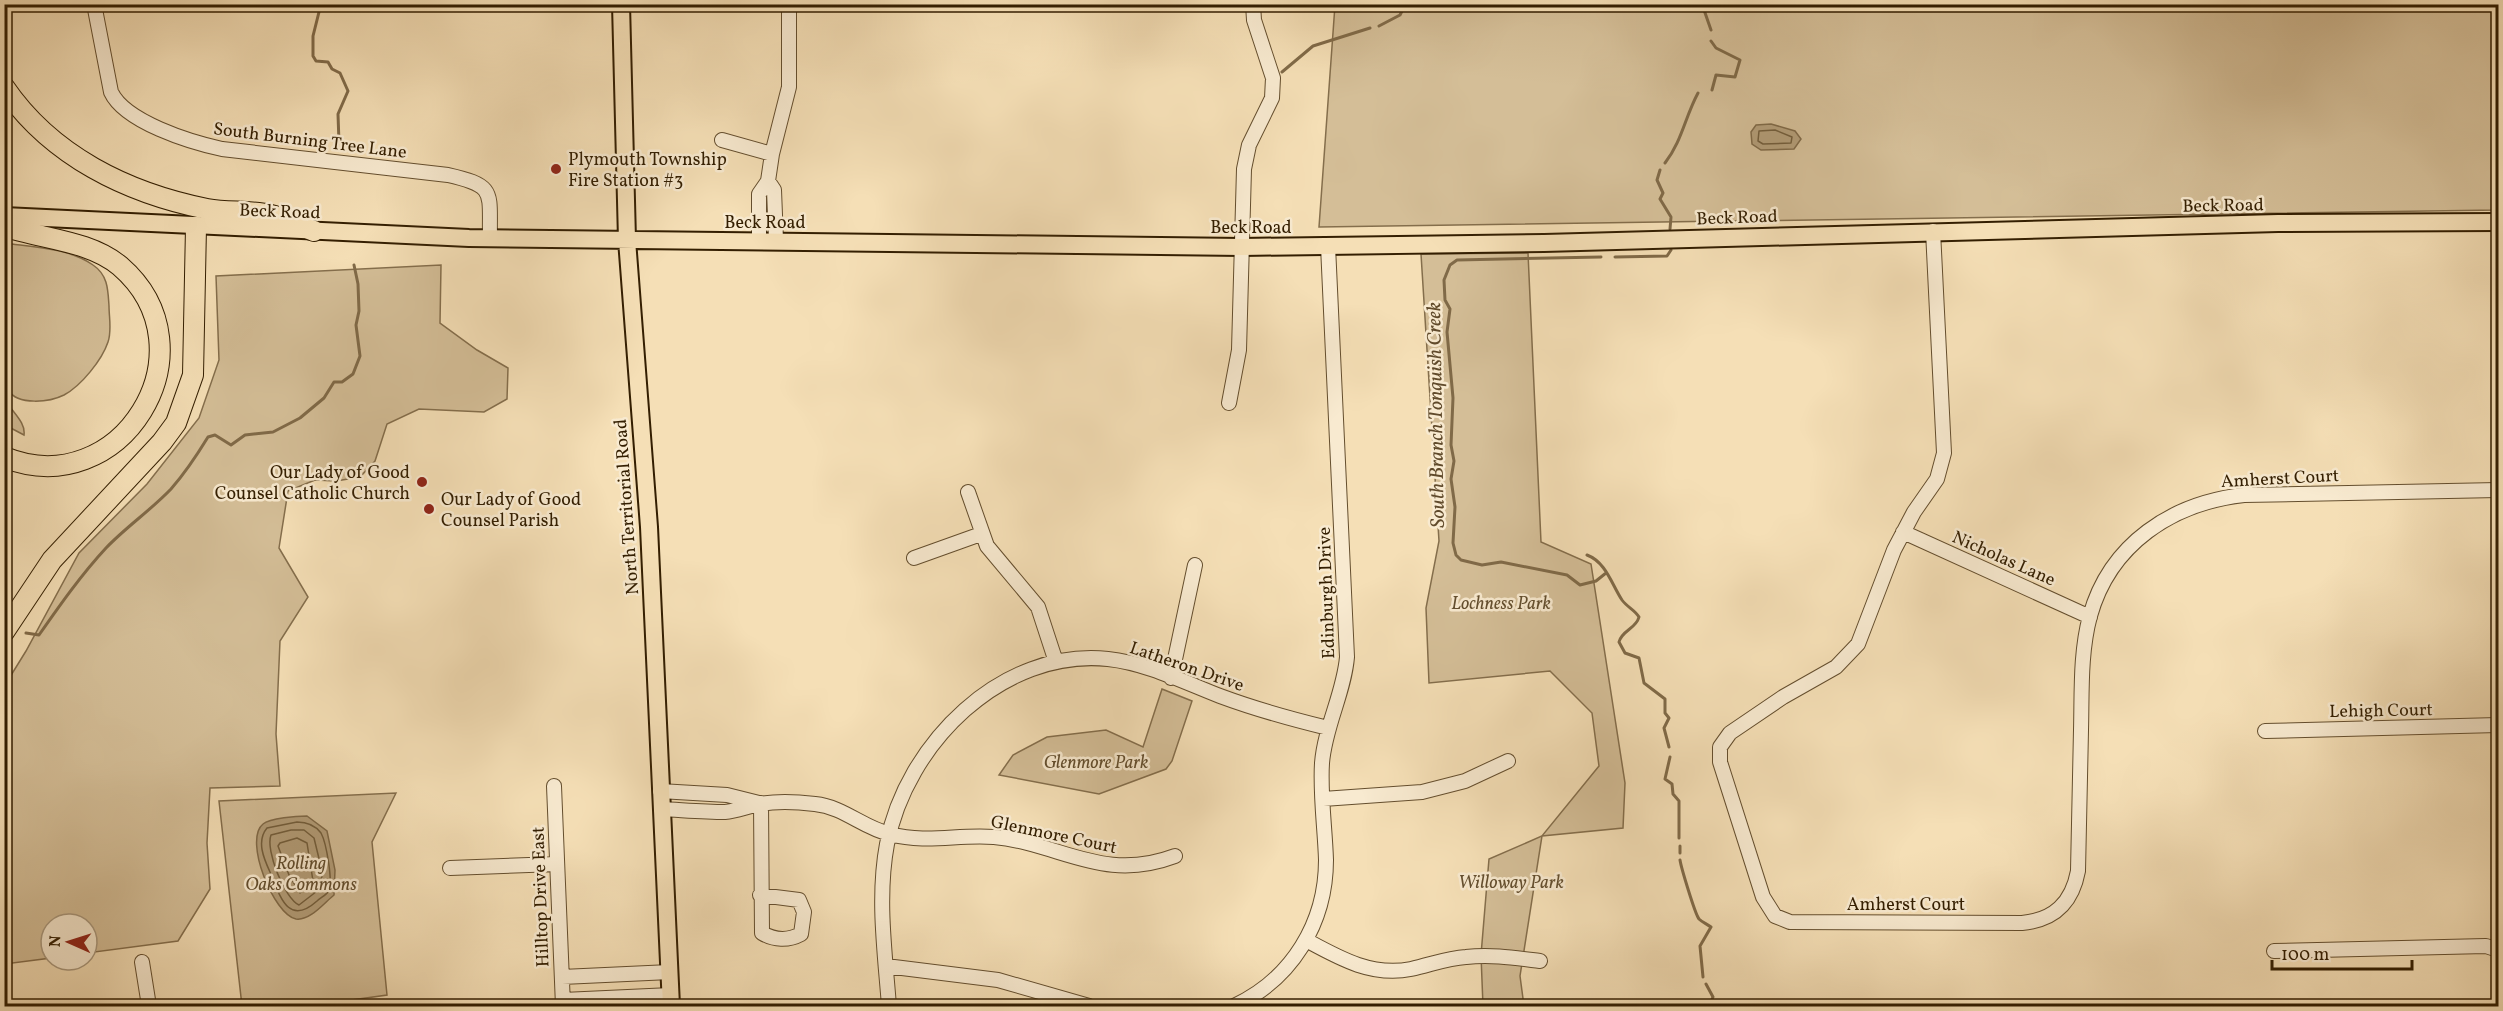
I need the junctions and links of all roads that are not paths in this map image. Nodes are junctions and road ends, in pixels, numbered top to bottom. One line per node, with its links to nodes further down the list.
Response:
1 (94, 4): 15 (street, South Burning Tree Lane)
2 (621, 4): 16 (main road, North Territorial Road)
3 (789, 4): 7 (street)
4 (1253, 4): 20 (street)
5 (4, 87): 13 (highway)
6 (722, 140): 7 (street)
7 (772, 154): 8 (street)
8 (768, 181): 17 (street); 18 (street)
9 (4, 216): 12 (main road, Beck Road)
10 (2499, 222): 14 (main road, Beck Road)
11 (4, 226): 22 (highway)
12 (196, 227): 13 (main road, Beck Road); 30 (highway)
13 (314, 231): 15 (main road, Beck Road)
14 (1933, 231): 19 (main road, Beck Road); 25 (street, Amherst Court)
15 (490, 238): 16 (main road, Beck Road)
16 (627, 240): 17 (main road, Beck Road); 38 (main road, North Territorial Road)
17 (759, 240): 18 (main road, Beck Road)
18 (776, 240): 20 (main road, Beck Road)
19 (1328, 246): 20 (main road, Beck Road); 34 (street, Edinburgh Drive)
20 (1242, 247): 21 (street)
21 (1229, 403)
22 (4, 457)
23 (2499, 490): 29 (street, Amherst Court)
24 (968, 492): 26 (street)
25 (1903, 532): 29 (street, Nicholas Lane); 29 (street, Amherst Court)
26 (981, 534): 27 (street); 31 (street)
27 (914, 558)
28 (1195, 565): 32 (street)
29 (2090, 616)
30 (4, 632)
31 (1056, 662): 32 (street, Latheron Drive); 42 (street, Latheron Drive)
32 (1171, 678): 34 (street, Latheron Drive)
33 (2499, 725): 35 (street, Lehigh Court)
34 (1328, 728): 39 (street, Edinburgh Drive)
35 (2265, 731)
36 (1508, 760): 39 (street)
37 (554, 786): 44 (street, Hilltop Drive East)
38 (660, 791): 40 (street); 41 (main road, North Territorial Road)
39 (1323, 799): 47 (street, Edinburgh Drive)
40 (761, 804): 41 (street); 42 (street, Glenmore Court); 46 (street)
41 (661, 809): 53 (main road, North Territorial Road)
42 (889, 834): 43 (street, Glenmore Court); 52 (street, Latheron Drive)
43 (1175, 856)
44 (557, 864): 45 (street); 54 (street, Hilltop Drive East)
45 (450, 868)
46 (760, 895)
47 (1306, 940): 50 (street); 60 (street, Edinburgh Drive)
48 (2494, 945): 49 (street)
49 (2274, 951)
50 (1540, 961)
51 (142, 962): 57 (street)
52 (886, 966): 58 (street, Latheron Drive); 59 (street)
53 (669, 972): 54 (street); 55 (main road, North Territorial Road)
54 (562, 977): 56 (street, Hilltop Drive East)
55 (671, 1001): 56 (street)
56 (563, 1003)
57 (149, 1006)
58 (888, 1006)
59 (1089, 1006)
60 (1234, 1006)

